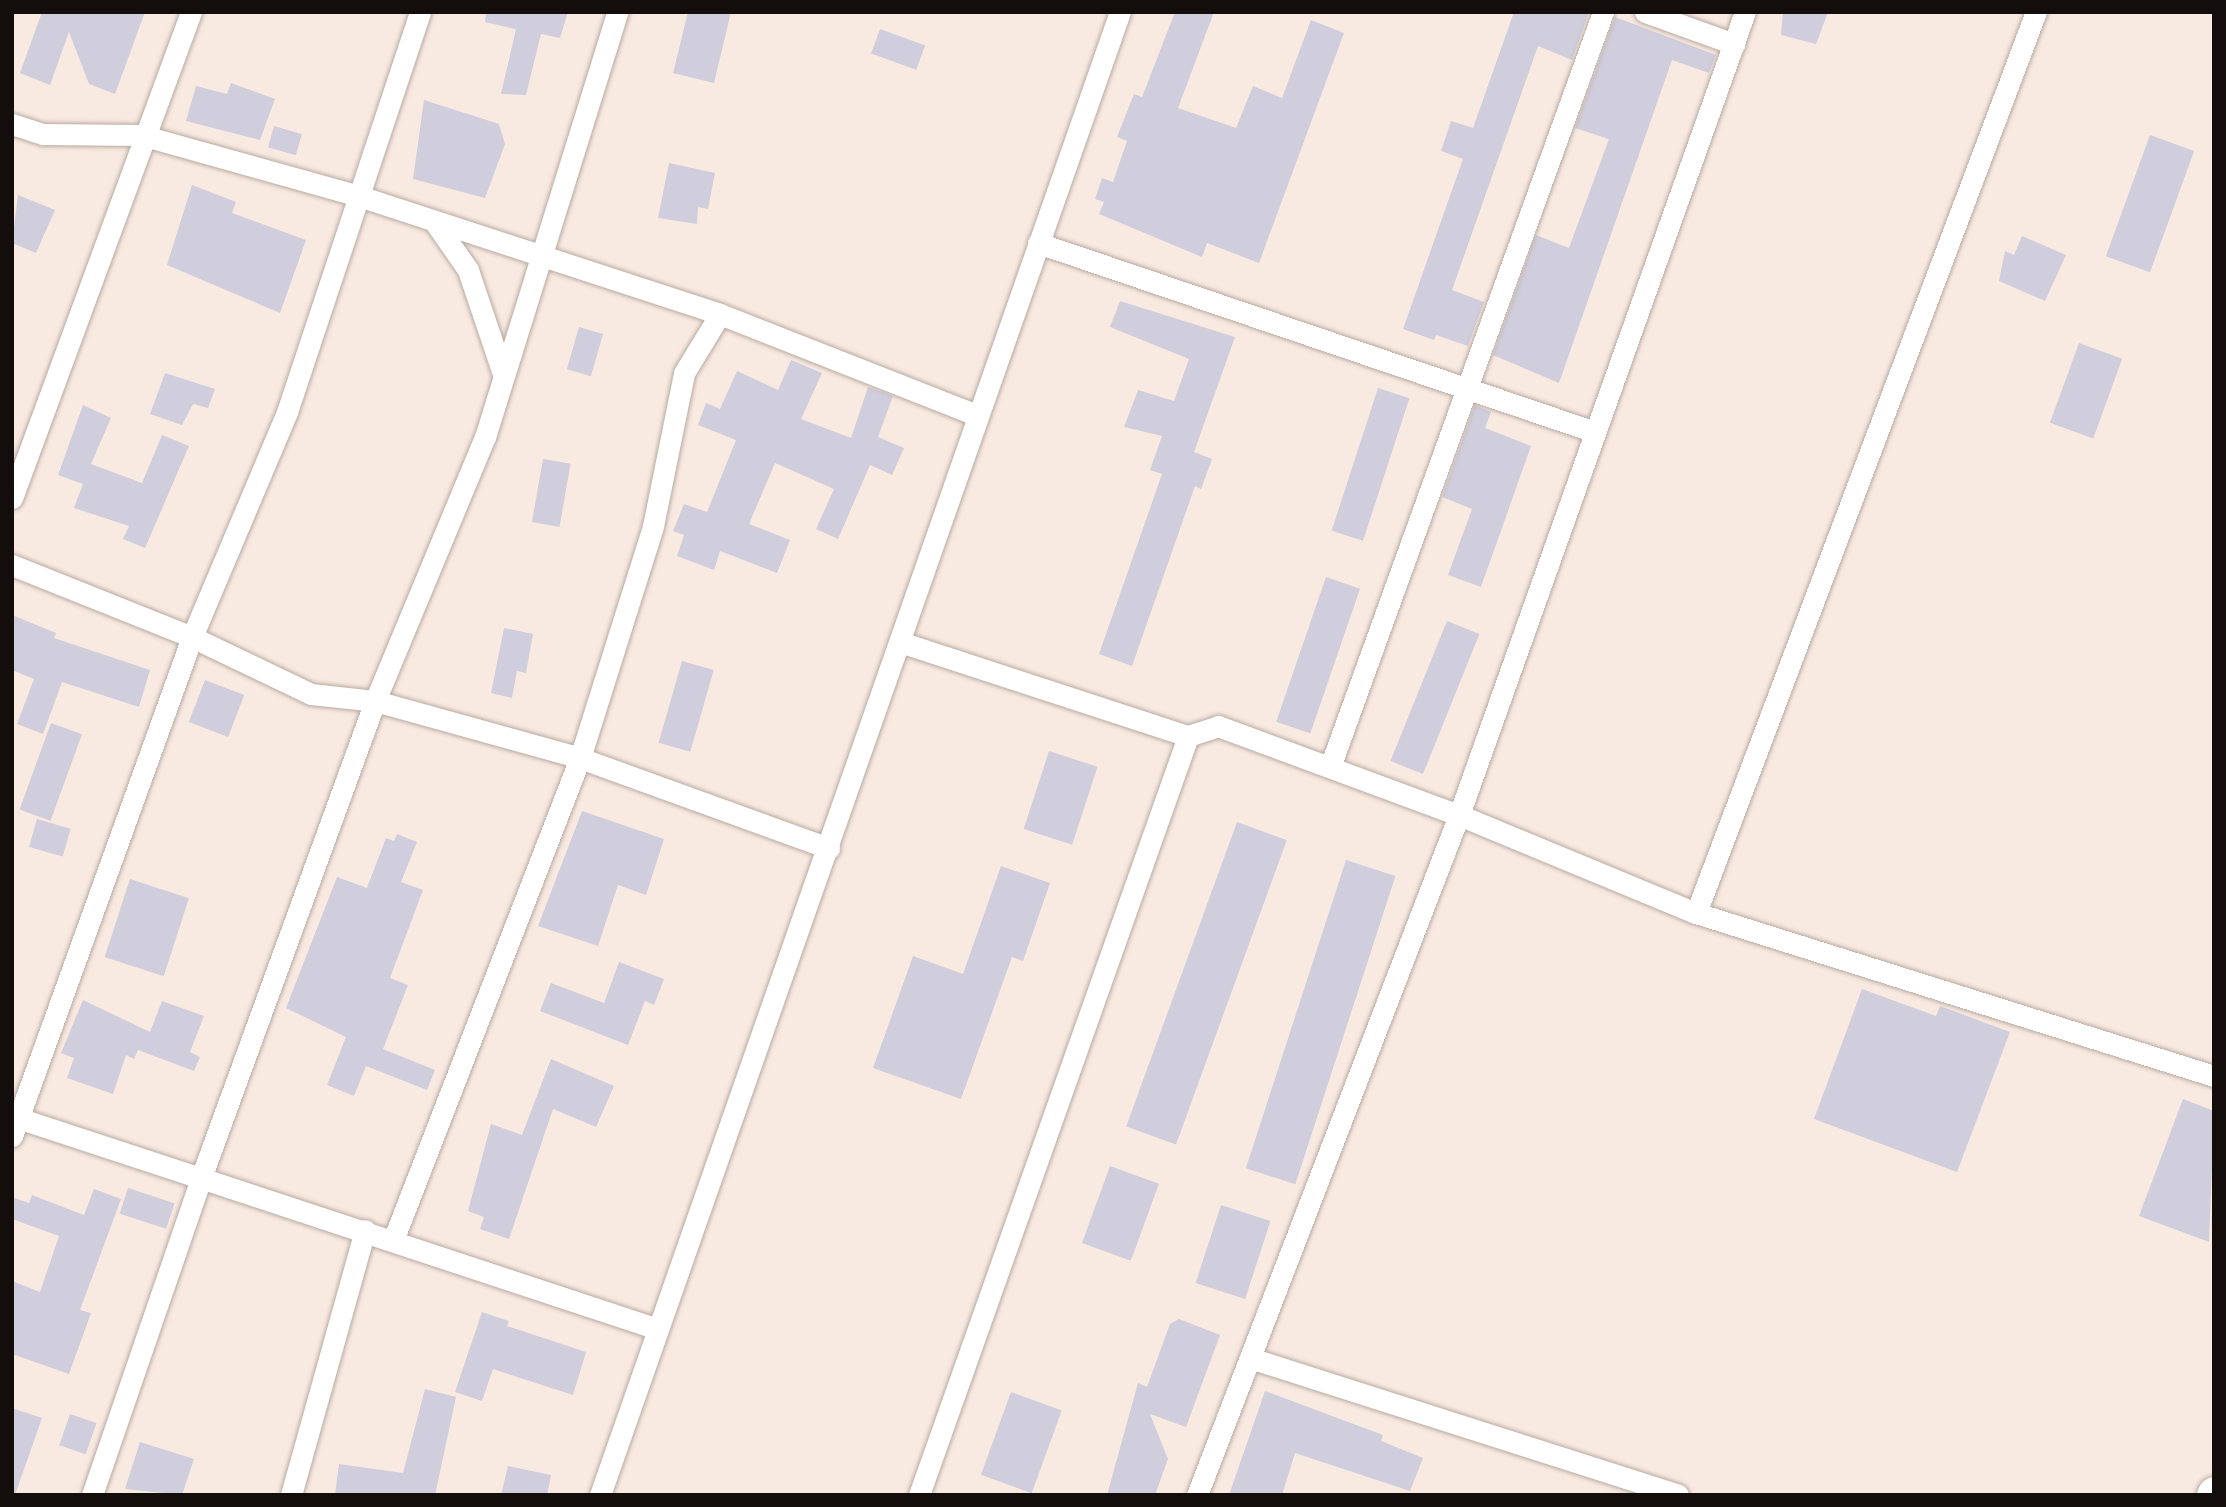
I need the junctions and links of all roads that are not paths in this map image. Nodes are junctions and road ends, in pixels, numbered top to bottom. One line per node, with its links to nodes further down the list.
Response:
1 (191, 12): 11 (street)
2 (421, 12): 12 (street)
3 (617, 12): 15 (street)
4 (1120, 12): 14 (street)
5 (1602, 12): 18 (street)
6 (1645, 12): 9 (street)
7 (1745, 12): 9 (street)
8 (2036, 12): 31 (street)
9 (1734, 44): 20 (street)
10 (12, 124): 11 (street)
11 (141, 135): 12 (street); 21 (street)
12 (359, 196): 13 (street); 23 (street)
13 (434, 221): 15 (street); 17 (street)
14 (1038, 243): 18 (street); 19 (street)
15 (537, 255): 16 (street); 17 (street)
16 (720, 314): 19 (street); 27 (street)
17 (503, 374): 25 (street)
18 (1466, 388): 20 (street); 28 (street)
19 (976, 415): 24 (street)
20 (1595, 432): 29 (street)
21 (12, 498)
22 (12, 565): 23 (street)
23 (192, 637): 25 (street); 33 (street)
24 (901, 642): 26 (street); 30 (street)
25 (375, 701): 27 (street); 34 (street)
26 (1188, 736): 28 (street); 42 (street)
27 (580, 758): 30 (street); 36 (street)
28 (1330, 767): 29 (street)
29 (1458, 815): 31 (street); 38 (street)
30 (829, 848): 37 (street)
31 (1696, 913): 32 (street)
32 (2214, 1076)
33 (14, 1124): 34 (street)
34 (201, 1178): 35 (street); 39 (street)
35 (365, 1230): 36 (street); 40 (street)
36 (394, 1238): 37 (street)
37 (658, 1329): 41 (street)
38 (1250, 1358): 43 (street); 44 (street)
39 (92, 1495)
40 (291, 1495)
41 (600, 1495)
42 (919, 1495)
43 (1196, 1495)
44 (1678, 1495)

